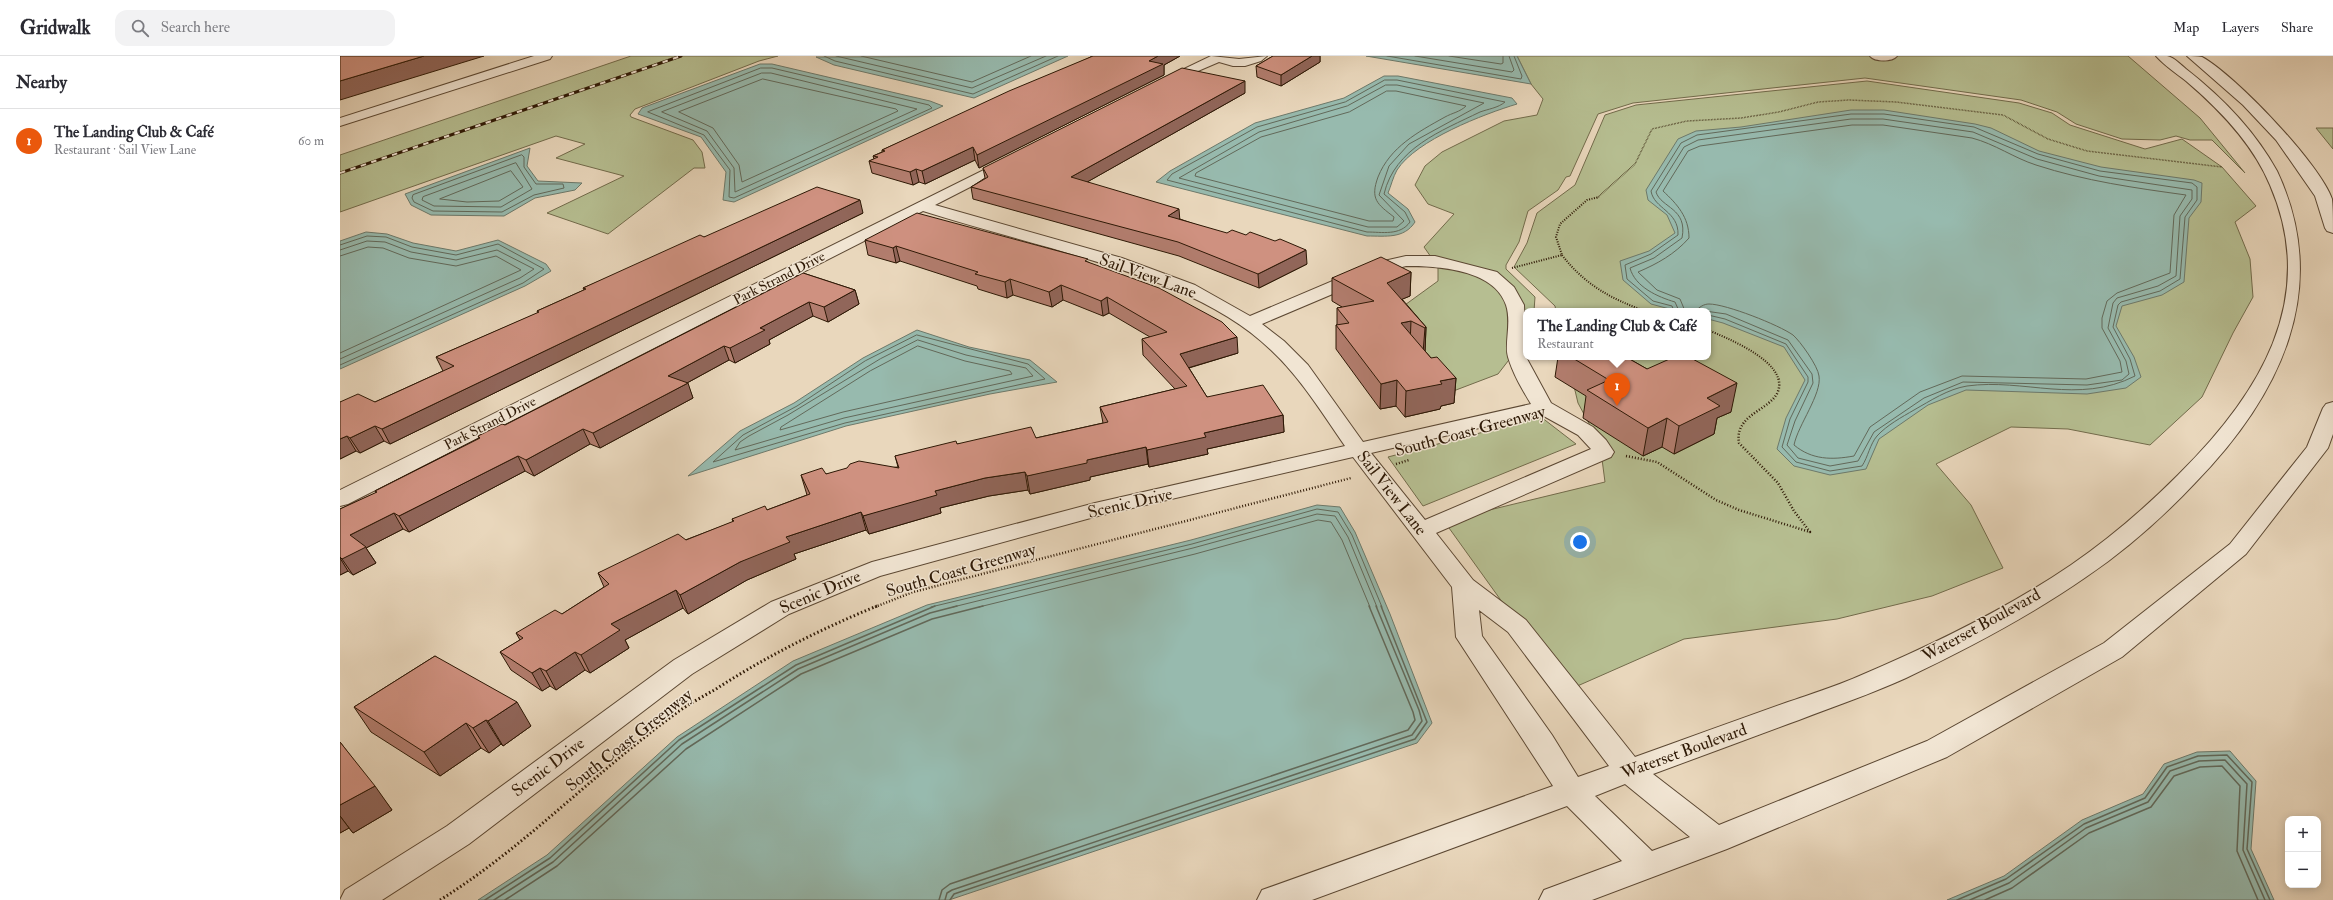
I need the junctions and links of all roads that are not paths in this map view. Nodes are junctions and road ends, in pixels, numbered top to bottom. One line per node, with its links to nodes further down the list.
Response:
1 (546, 56): 9 (street)
2 (1261, 56): 7 (street)
3 (1876, 56): 4 (street)
4 (1891, 56)
5 (2162, 56): 20 (street, Waterset Boulevard)
6 (2193, 56): 12 (street)
7 (1218, 57): 8 (street)
8 (1146, 91)
9 (340, 122)
10 (1027, 152): 11 (street, Park Strand Drive)
11 (922, 206): 13 (street, Sail View Lane); 17 (street, Park Strand Drive)
12 (2333, 228)
13 (1249, 323): 14 (street); 16 (street, Sail View Lane)
14 (1543, 407): 16 (street, Scenic Drive); 18 (street)
15 (2333, 408): 22 (street)
16 (1358, 450): 18 (street, Sail View Lane); 24 (street, Scenic Drive)
17 (340, 499)
18 (1421, 531): 19 (street, Sail View Lane)
19 (1464, 586): 20 (street, Sail View Lane); 21 (street)
20 (1629, 771): 21 (street, Waterset Boulevard); 22 (street, Sail View Lane)
21 (1572, 792): 23 (street); 25 (street, Waterset Boulevard)
22 (1716, 840): 23 (street)
23 (1647, 866): 26 (street)
24 (356, 900)
25 (1273, 900)
26 (1555, 900)

